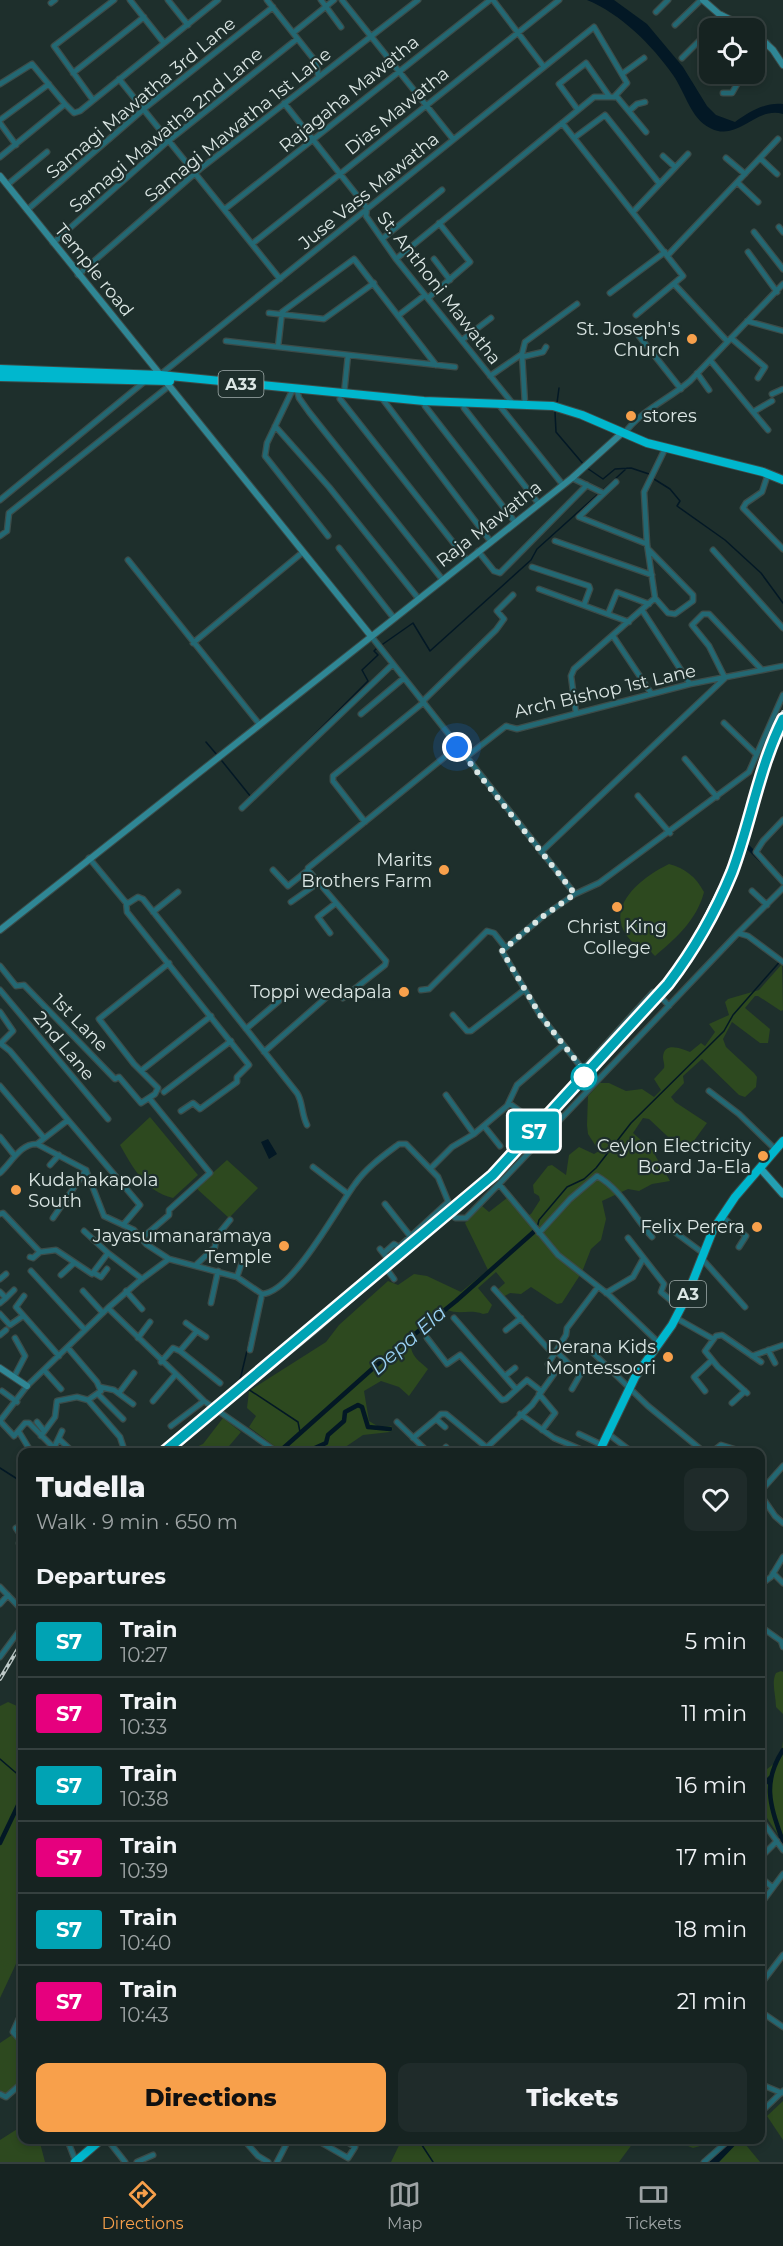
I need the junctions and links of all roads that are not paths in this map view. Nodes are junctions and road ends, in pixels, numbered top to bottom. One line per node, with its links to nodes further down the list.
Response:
1 (114, 0): 37 (street)
2 (130, 0): 18 (street)
3 (168, 0): 21 (street)
4 (218, 0): 21 (street)
5 (267, 0): 14 (street)
6 (321, 0): 15 (street)
7 (334, 0): 15 (street)
8 (342, 0): 26 (street)
9 (418, 0): 26 (street, Samagi Mawatha 1st Lane)
10 (491, 0): 24 (street); 36 (street, Rajagaha Mawatha)
11 (559, 0): 24 (street, Dias Mawatha)
12 (669, 0): 16 (street)
13 (702, 0): 17 (street); 22 (street)
14 (273, 7): 25 (street); 52 (street, Samagi Mawatha 3rd Lane)
15 (326, 7): 23 (street); 25 (street)
16 (656, 12)
17 (722, 15): 19 (street); 20 (street)
18 (144, 17): 29 (street); 37 (street)
19 (719, 18)
20 (728, 18)
21 (188, 25): 29 (street)
22 (675, 26)
23 (341, 27)
24 (518, 32): 35 (street); 50 (street, Dias Mawatha)
25 (293, 33): 27 (street)
26 (372, 36): 36 (street); 39 (street, Samagi Mawatha 1st Lane)
27 (297, 39): 39 (street); 61 (street, Samagi Mawatha 2nd Lane)
28 (699, 40): 33 (street)
29 (164, 43): 40 (street)
30 (767, 43): 31 (street); 34 (street)
31 (765, 45)
32 (644, 58): 38 (street)
33 (682, 58)
34 (783, 65)
35 (544, 67): 38 (street, Juse Vass Mawatha); 60 (street, Juse Vass Mawatha)
36 (399, 71): 50 (street); 59 (street, Rajagaha Mawatha)
37 (73, 73): 46 (street)
38 (622, 74): 45 (street)
39 (318, 75): 48 (street, Samagi Mawatha 1st Lane)
40 (119, 79): 46 (street); 52 (street)
41 (0, 84): 42 (street)
42 (49, 84): 49 (street); 54 (street)
43 (737, 84): 44 (street)
44 (723, 93)
45 (612, 97): 51 (street); 51 (street); 53 (street)
46 (93, 100): 49 (street)
47 (645, 102): 53 (street)
48 (284, 103): 59 (street, St. Anthoni Mawatha); 70 (street, Samagi Mawatha 1st Lane)
49 (65, 104): 62 (street)
50 (427, 104): 60 (street); 73 (street, Dias Mawatha)
51 (578, 110): 55 (street)
52 (142, 111): 61 (street); 82 (street, Samagi Mawatha 3rd Lane)
53 (629, 111): 56 (street)
54 (0, 121): 62 (street)
55 (562, 123): 57 (street); 84 (street)
56 (646, 132)
57 (574, 138): 75 (street); 83 (street)
58 (778, 139): 68 (street)
59 (315, 140): 73 (street, St. Anthoni Mawatha); 81 (street, Rajagaha Mawatha)
60 (453, 140): 80 (street, Juse Vass Mawatha)
61 (167, 142): 70 (street); 89 (street, Samagi Mawatha 2nd Lane)
62 (16, 145): 66 (street)
63 (47, 152): 77 (street)
64 (687, 154): 69 (street)
65 (663, 156): 69 (street)
66 (0, 157)
67 (726, 158): 71 (street)
68 (760, 158): 71 (street); 72 (street)
69 (675, 167): 75 (street)
70 (195, 173): 81 (street); 96 (street, Samagi Mawatha 1st Lane)
71 (745, 174): 76 (street)
72 (777, 174)
73 (340, 175): 80 (street, St. Anthoni Mawatha); 90 (street, Dias Mawatha)
74 (0, 176): 77 (street, Temple road)
75 (659, 183): 83 (street)
76 (738, 183): 79 (street); 92 (street)
77 (7, 185): 82 (street, Temple road)
78 (442, 190): 88 (street)
79 (758, 202)
80 (367, 208): 88 (street, St. Anthoni Mawatha); 97 (street, Juse Vass Mawatha)
81 (225, 209): 90 (street)
82 (27, 210): 89 (street, Temple road)
83 (633, 212): 92 (street)
84 (440, 222): 93 (street); 98 (street)
85 (779, 227): 87 (street)
86 (754, 232): 95 (street)
87 (783, 232)
88 (382, 239): 93 (street, St. Anthoni Mawatha)
89 (53, 243): 96 (street, Temple road)
90 (252, 244): 97 (street)
91 (748, 252): 103 (street)
92 (666, 253): 100 (street); 102 (street)
93 (396, 258): 104 (street, St. Anthoni Mawatha)
94 (434, 259): 98 (street)
95 (783, 268)
96 (78, 275): 130 (street, Temple road)
97 (280, 279): 130 (street, Juse Vass Mawatha)
98 (450, 280): 104 (street)
99 (374, 284): 107 (street); 107 (street); 108 (street)
100 (675, 285): 109 (street); 115 (street)
101 (783, 285): 103 (street)
102 (610, 292)
103 (777, 292): 111 (street)
104 (427, 296): 108 (street); 114 (street, St. Anthoni Mawatha)
105 (577, 304): 120 (street)
106 (269, 313): 107 (street)
107 (281, 315): 117 (street)
108 (399, 315): 122 (street)
109 (636, 315)
110 (491, 318): 114 (street)
111 (747, 321): 112 (street); 115 (street)
112 (783, 331)
113 (639, 336): 131 (street)
114 (462, 340): 126 (street, St. Anthoni Mawatha)
115 (729, 340): 121 (street); 128 (street)
116 (226, 341): 117 (street)
117 (278, 347): 119 (street)
118 (546, 347): 120 (street)
119 (348, 355): 122 (street); 136 (street)
120 (522, 355): 126 (street); 141 (street)
121 (710, 360): 125 (street); 145 (street)
122 (436, 365): 123 (street)
123 (455, 367)
124 (0, 369): 130 (highway, A33)
125 (697, 373): 131 (street); 133 (street)
126 (490, 376): 140 (street, St. Anthoni Mawatha)
127 (0, 377): 129 (highway, A33)
128 (758, 378)
129 (146, 380): 130 (highway, A33); 157 (street)
130 (164, 381): 134 (highway, A33); 160 (street, Juse Vass Mawatha); 169 (street, Temple road)
131 (681, 389): 148 (street)
132 (783, 389): 135 (street)
133 (709, 390)
134 (295, 392): 136 (highway, A33); 146 (street); 174 (street)
135 (771, 394)
136 (342, 397): 137 (highway, A33); 171 (street)
137 (382, 400): 142 (highway, A33); 143 (highway, A33); 163 (street)
138 (771, 401): 145 (street)
139 (499, 404): 140 (highway, A33); 142 (highway, A33); 154 (street)
140 (513, 404): 141 (highway, A33)
141 (525, 404): 148 (highway, A33)
142 (481, 405): 144 (highway, A33)
143 (425, 406): 144 (highway, A33); 159 (street)
144 (464, 408): 158 (street)
145 (753, 412): 147 (street)
146 (275, 426): 161 (street); 177 (street)
147 (768, 430)
148 (623, 433): 149 (highway, A33); 151 (street, Raja Mawatha)
149 (665, 449): 150 (highway, A33); 164 (street)
150 (768, 474): 152 (highway, A33); 166 (street)
151 (572, 478): 154 (street, Raja Mawatha); 155 (street)
152 (782, 478)
153 (616, 482): 156 (street)
154 (563, 485): 158 (street, Raja Mawatha)
155 (587, 486): 156 (street); 168 (street)
156 (603, 494): 164 (street)
157 (0, 500)
158 (539, 504): 159 (street, Raja Mawatha)
159 (515, 522): 163 (street, Raja Mawatha)
160 (0, 536)
161 (328, 536)
162 (555, 541): 173 (street)
163 (491, 542): 168 (street, Raja Mawatha)
164 (648, 547): 173 (street); 178 (street)
165 (339, 548): 183 (street)
166 (783, 549)
167 (713, 550): 185 (street)
168 (478, 551): 171 (street, Raja Mawatha)
169 (303, 552): 186 (street, Temple road); 188 (street)
170 (128, 560): 188 (street)
171 (467, 560): 174 (street, Raja Mawatha)
172 (532, 567): 180 (street)
173 (652, 575): 178 (street)
174 (442, 579): 177 (street, Raja Mawatha)
175 (539, 589): 180 (street)
176 (513, 595): 197 (street)
177 (418, 598): 183 (street, Raja Mawatha)
178 (655, 598): 179 (street)
179 (649, 604): 181 (street); 182 (street)
180 (584, 605): 182 (street)
181 (642, 610): 184 (street); 194 (street)
182 (608, 614): 184 (street)
183 (393, 617): 186 (street, Raja Mawatha)
184 (629, 621): 187 (street)
185 (783, 628)
186 (371, 636): 189 (street); 201 (street, Raja Mawatha)
187 (614, 636): 195 (street); 198 (street)
188 (193, 643): 201 (street)
189 (393, 664): 192 (street); 208 (street)
190 (783, 666): 191 (street, Arch Bishop 1st Lane)
191 (762, 670): 193 (street, Arch Bishop 1st Lane); 193 (street)
192 (404, 678): 197 (street); 199 (street)
193 (725, 678): 194 (street, Arch Bishop 1st Lane); 212 (street)
194 (690, 684): 195 (street, Arch Bishop 1st Lane)
195 (651, 693): 198 (street, Arch Bishop 1st Lane)
196 (783, 695): 203 (street)
197 (424, 702): 202 (street); 210 (street)
198 (576, 713): 204 (street, Arch Bishop 1st Lane)
199 (362, 714)
200 (724, 723): 203 (street)
201 (260, 725): 213 (street, Raja Mawatha)
202 (457, 747): 204 (street); 210 (street)
203 (756, 754): 207 (street)
204 (466, 757): 212 (street)
205 (685, 759): 207 (street)
206 (638, 796): 211 (street)
207 (717, 797): 211 (street)
208 (243, 808)
209 (783, 820): 216 (street)
210 (365, 822): 215 (street)
211 (670, 833): 221 (street)
212 (541, 852): 221 (street)
213 (89, 858): 222 (street); 227 (street)
214 (273, 870): 215 (street)
215 (308, 870): 217 (street)
216 (783, 882)
217 (318, 883): 223 (street); 224 (street)
218 (783, 888): 225 (street)
219 (752, 891): 225 (street)
220 (178, 892): 226 (street)
221 (575, 894): 230 (street)
222 (126, 902): 226 (street); 232 (street)
223 (291, 902)
224 (336, 903): 228 (street); 238 (street)
225 (767, 904): 229 (street)
226 (153, 912): 244 (street)
227 (0, 930)
228 (330, 933)
229 (738, 933): 231 (street); 240 (street)
230 (505, 947): 235 (street); 236 (street)
231 (783, 962)
232 (169, 963): 243 (street); 249 (street)
233 (0, 966): 254 (street, 1st Lane)
234 (0, 990): 257 (street, 2nd Lane)
235 (421, 990)
236 (525, 990): 242 (street); 247 (street)
237 (329, 994): 248 (street)
238 (343, 998)
239 (279, 1000): 244 (street)
240 (669, 1006): 247 (street); 261 (street)
241 (0, 1012): 246 (street)
242 (453, 1015)
243 (211, 1017): 245 (street); 249 (street)
244 (246, 1029): 248 (street)
245 (231, 1041): 252 (street); 256 (street)
246 (1, 1042): 258 (street)
247 (562, 1046): 255 (street)
248 (264, 1052): 259 (street)
249 (142, 1070): 254 (street)
250 (0, 1086): 264 (street)
251 (709, 1091): 268 (street)
252 (164, 1092)
253 (446, 1095): 262 (street)
254 (149, 1098): 294 (street)
255 (509, 1103): 260 (street); 261 (street)
256 (181, 1111)
257 (108, 1119)
258 (68, 1120): 264 (street); 288 (street)
259 (307, 1125)
260 (484, 1126): 262 (street); 267 (street)
261 (549, 1132): 277 (street)
262 (474, 1134): 273 (street)
263 (0, 1137): 270 (street)
264 (44, 1138): 266 (street)
265 (783, 1141): 268 (highway, A3)
266 (37, 1144): 269 (street); 270 (street)
267 (500, 1146)
268 (779, 1149): 275 (highway, A3)
269 (59, 1155): 271 (street); 274 (street)
270 (15, 1156): 276 (street)
271 (50, 1165)
272 (313, 1167): 278 (street)
273 (431, 1168): 278 (street); 280 (street)
274 (86, 1170): 284 (street); 288 (street)
275 (762, 1170): 279 (main road); 285 (highway, A3)
276 (0, 1173)
277 (499, 1184): 282 (street); 290 (street)
278 (348, 1194): 325 (street)
279 (783, 1194)
280 (448, 1202): 282 (street); 291 (street)
281 (385, 1204): 291 (street)
282 (452, 1213): 306 (street)
283 (0, 1214): 296 (street)
284 (53, 1218)
285 (723, 1218): 295 (street); 299 (highway, A3)
286 (231, 1220): 305 (street)
287 (667, 1221): 299 (street)
288 (123, 1225): 294 (street)
289 (84, 1231): 297 (street)
290 (538, 1232): 292 (street); 318 (street)
291 (411, 1237): 301 (street)
292 (652, 1237)
293 (628, 1238): 302 (street)
294 (141, 1239): 300 (street)
295 (739, 1247)
296 (40, 1252): 298 (street); 304 (street)
297 (108, 1253): 311 (street); 315 (street)
298 (30, 1257)
299 (704, 1258): 330 (street); 333 (highway, A3); 339 (highway, A3)
300 (169, 1259): 305 (street); 315 (street)
301 (388, 1259)
302 (644, 1259): 324 (street); 333 (street)
303 (242, 1262): 313 (street)
304 (74, 1263): 311 (street); 312 (street)
305 (196, 1265): 309 (street)
306 (386, 1268): 316 (street); 391 (street)
307 (107, 1269): 311 (street)
308 (31, 1271): 343 (street)
309 (218, 1271): 313 (street); 329 (street)
310 (6, 1274): 314 (street)
311 (93, 1274): 317 (street)
312 (61, 1275)
313 (237, 1277): 325 (street)
314 (0, 1279)
315 (142, 1279): 322 (street)
316 (394, 1279)
317 (92, 1280)
318 (598, 1287): 324 (street); 359 (street)
319 (494, 1289): 338 (street)
320 (14, 1290): 327 (street)
321 (83, 1291): 334 (street)
322 (126, 1291): 331 (street); 332 (street)
323 (0, 1292): 327 (street)
324 (606, 1293): 352 (street)
325 (262, 1294): 357 (street)
326 (24, 1296): 336 (street)
327 (6, 1298): 328 (street)
328 (0, 1303)
329 (211, 1304)
330 (745, 1307)
331 (108, 1308): 334 (street); 349 (street)
332 (142, 1309)
333 (681, 1309): 339 (highway, A3)
334 (103, 1313): 343 (street)
335 (0, 1314): 336 (street)
336 (23, 1316): 360 (street)
337 (454, 1318): 371 (street)
338 (521, 1318): 344 (street); 359 (street)
339 (678, 1319): 351 (street); 352 (highway, A3); 379 (highway, A3)
340 (150, 1322): 349 (street)
341 (186, 1323): 345 (street)
342 (6, 1330): 346 (street)
343 (85, 1330): 355 (street)
344 (506, 1330)
345 (197, 1331): 347 (street); 356 (street)
346 (0, 1335)
347 (206, 1337)
348 (15, 1338): 372 (street)
349 (138, 1338): 363 (street)
350 (427, 1338): 377 (street)
351 (713, 1339): 361 (street); 362 (street)
352 (659, 1343): 379 (highway, A3)
353 (783, 1345): 358 (street)
354 (586, 1346): 379 (street)
355 (68, 1348): 360 (street); 375 (street)
356 (180, 1350): 363 (street); 373 (street)
357 (250, 1350)
358 (768, 1350): 361 (street); 365 (street)
359 (554, 1352): 378 (street); 382 (street)
360 (59, 1356): 368 (street)
361 (752, 1356): 364 (street)
362 (712, 1360): 381 (street); 389 (street)
363 (161, 1362): 370 (street)
364 (761, 1362)
365 (775, 1363)
366 (0, 1368): 372 (street)
367 (515, 1368): 371 (street)
368 (44, 1370): 374 (street); 376 (street)
369 (134, 1373): 383 (street)
370 (176, 1375): 386 (street); 387 (street)
371 (505, 1376): 377 (street)
372 (14, 1377): 374 (street)
373 (220, 1383)
374 (27, 1386): 388 (street)
375 (100, 1387): 383 (street); 384 (street)
376 (61, 1389)
377 (516, 1389): 382 (street)
378 (572, 1389)
379 (632, 1389): 405 (highway, A3); 420 (highway, A3); 423 (street)
380 (2, 1390): 388 (street)
381 (705, 1391)
382 (540, 1392): 392 (street); 400 (street)
383 (119, 1393): 390 (street)
384 (99, 1395): 385 (street); 393 (street)
385 (88, 1400): 403 (street); 412 (street)
386 (153, 1401)
387 (204, 1401): 391 (street); 398 (street)
388 (17, 1402): 395 (street)
389 (732, 1402)
390 (133, 1404)
391 (219, 1410): 413 (street); 414 (street)
392 (520, 1414): 400 (street); 417 (street)
393 (123, 1419)
394 (436, 1419): 399 (street); 406 (street); 416 (street)
395 (0, 1421): 402 (street)
396 (37, 1422): 403 (street)
397 (397, 1422): 406 (street)
398 (171, 1426)
399 (445, 1426)
400 (542, 1430): 418 (street)
401 (62, 1431): 407 (street)
402 (19, 1432): 403 (street); 408 (street)
403 (43, 1434): 409 (street)
404 (579, 1434): 419 (street)
405 (611, 1436): 421 (highway, A3); 422 (street)
406 (413, 1438): 415 (street)
407 (59, 1439): 410 (street); 411 (street)
408 (29, 1448)
409 (53, 1448)
410 (55, 1448)
411 (69, 1448)
412 (123, 1448)
413 (171, 1448)
414 (272, 1448)
415 (424, 1448)
416 (482, 1448)
417 (486, 1448)
418 (579, 1448)
419 (599, 1448)
420 (603, 1448)
421 (603, 1448)
422 (627, 1448)
423 (700, 1448)
424 (717, 1448): 425 (street)
425 (731, 1448)
426 (783, 1466): 427 (street)
427 (765, 1487)
428 (765, 1501): 429 (street)
429 (783, 1523)
430 (16, 1528): 431 (street)
431 (18, 1531)
432 (783, 1557): 433 (street)
433 (773, 1573): 434 (street); 435 (street)
434 (765, 1580)
435 (783, 1583)
436 (0, 1587): 437 (street)
437 (8, 1595): 438 (street); 439 (street)
438 (0, 1604)
439 (18, 1604)
440 (765, 1631): 442 (street)
441 (18, 1633): 443 (street)
442 (783, 1647)
443 (0, 1657)
444 (765, 1825): 445 (street)
445 (777, 1841): 446 (street); 447 (street)
446 (783, 1850)
447 (765, 1853)
448 (783, 1874): 450 (street)
449 (765, 1881): 450 (street)
450 (772, 1887): 451 (street)
451 (765, 1898)
452 (783, 1955): 453 (street)
453 (765, 1978)
454 (765, 2014): 456 (street)
455 (18, 2021): 457 (street)
456 (783, 2027)
457 (18, 2038)
458 (18, 2086): 461 (street)
459 (765, 2086): 460 (street)
460 (782, 2092): 462 (street)
461 (0, 2094)
462 (765, 2108)
463 (68, 2144): 474 (street)
464 (90, 2144): 474 (highway)
465 (97, 2144): 474 (highway)
466 (109, 2144): 476 (street)
467 (247, 2144): 473 (street)
468 (287, 2144): 480 (street)
469 (323, 2144): 475 (street)
470 (350, 2144): 475 (street)
471 (724, 2144): 481 (street)
472 (153, 2155): 477 (street)
473 (258, 2156): 478 (street); 479 (street)
474 (73, 2160)
475 (347, 2160)
476 (125, 2162)
477 (137, 2162)
478 (256, 2162)
479 (268, 2162)
480 (277, 2162)
481 (704, 2162)

